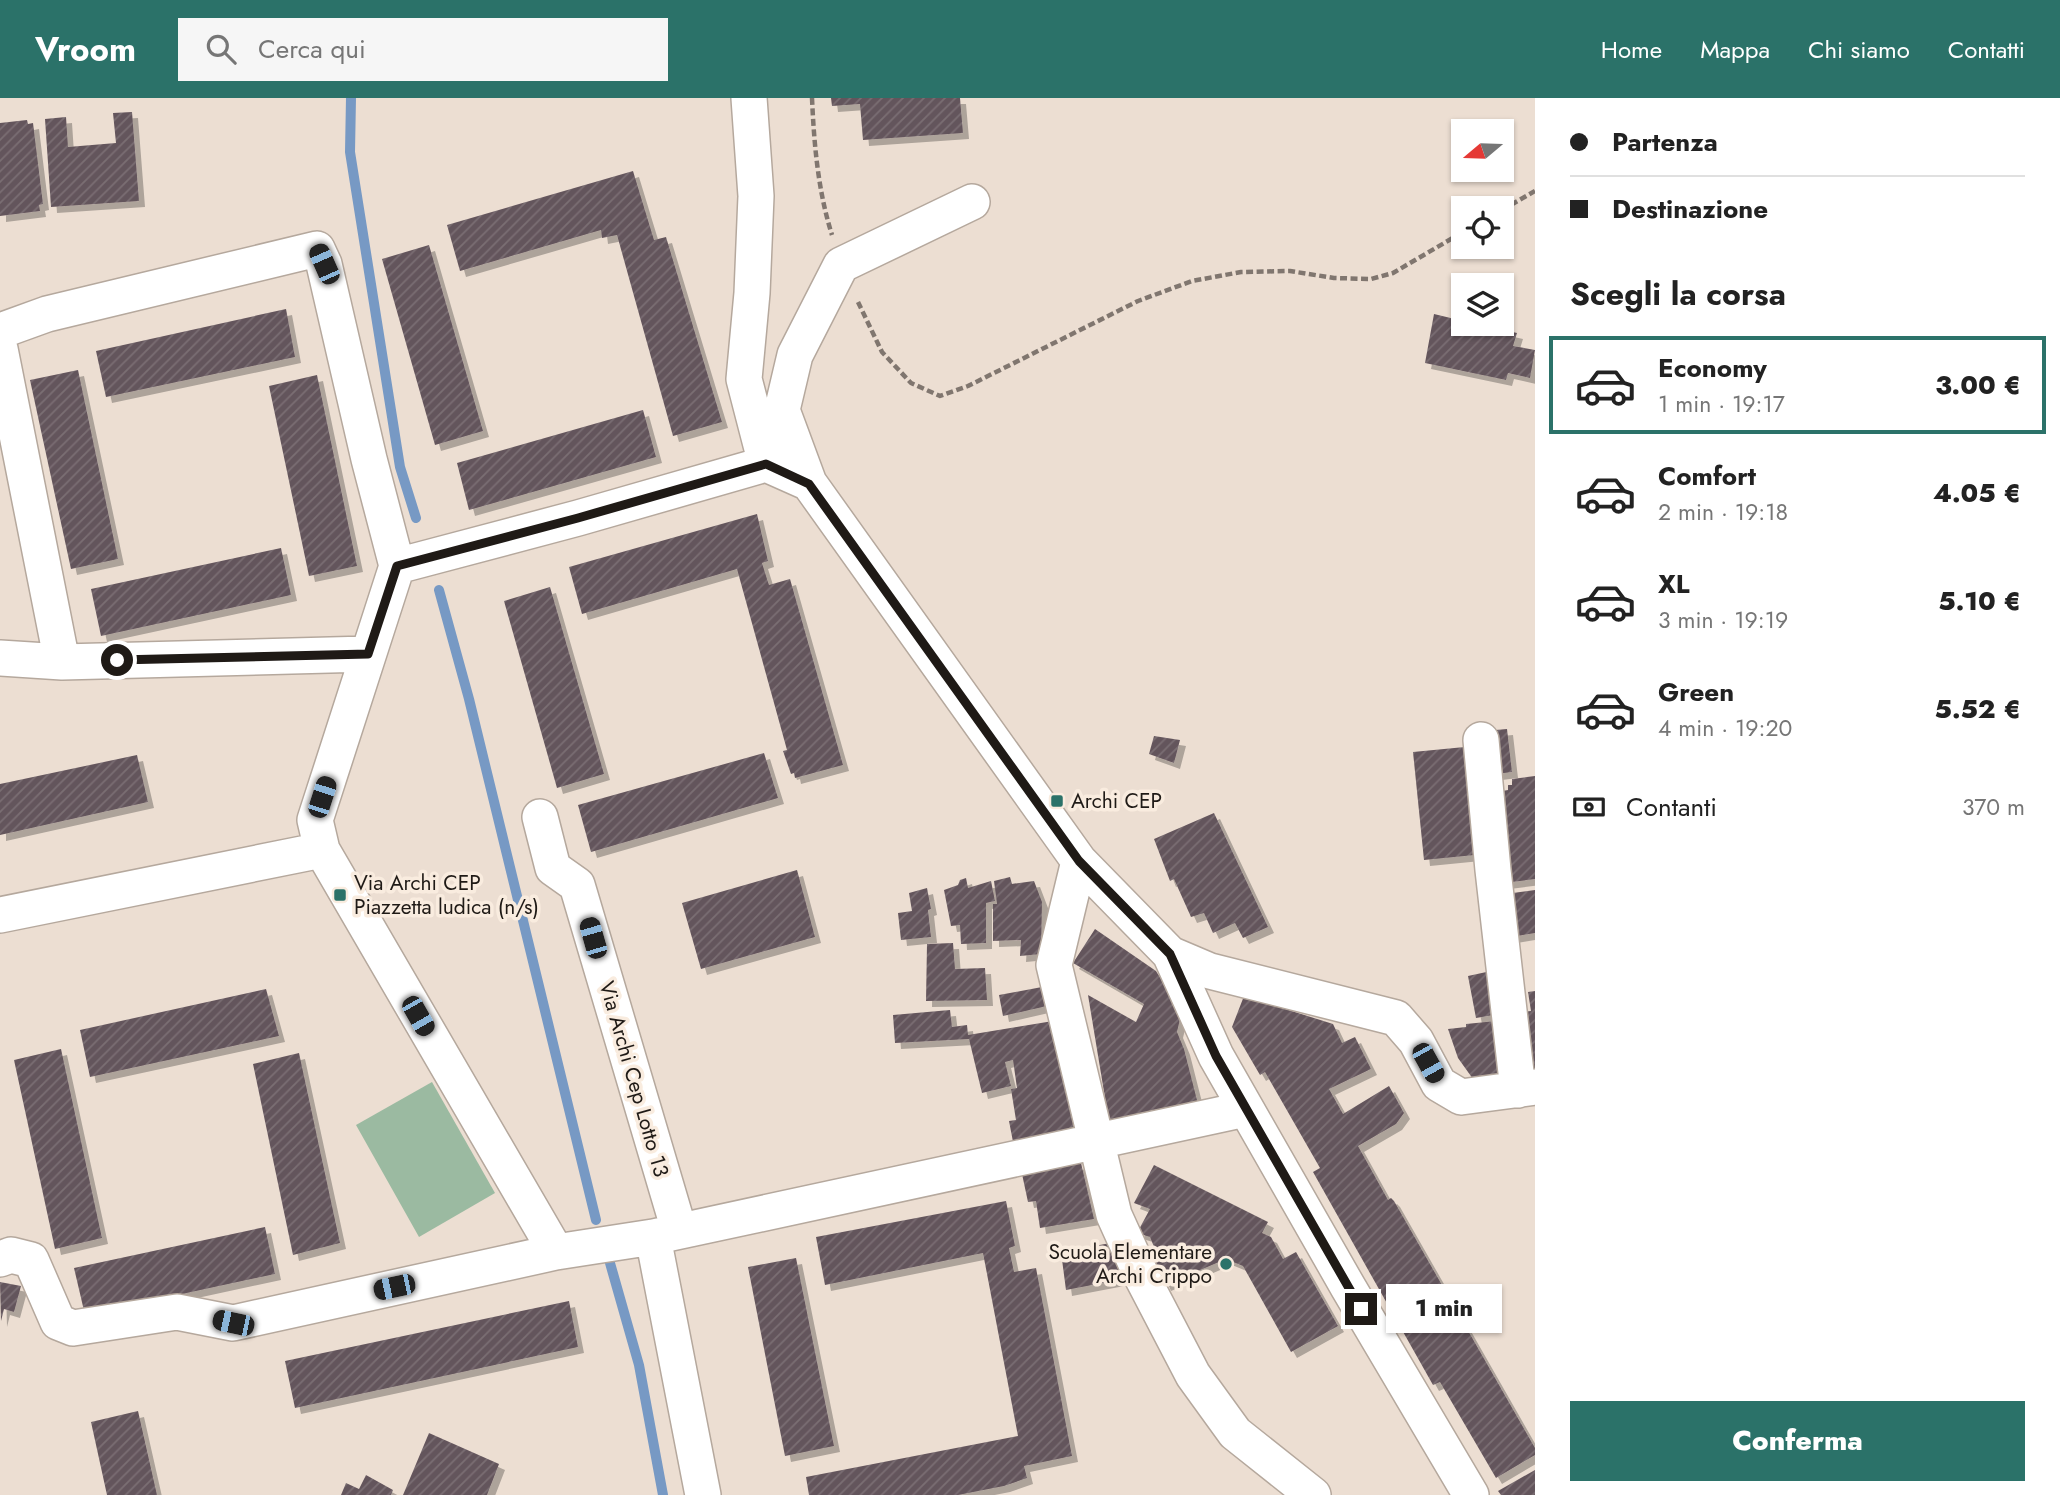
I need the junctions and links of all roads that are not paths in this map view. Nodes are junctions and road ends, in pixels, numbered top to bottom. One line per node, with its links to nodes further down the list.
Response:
1 (749, 98): 5 (street)
2 (972, 202): 6 (street)
3 (0, 331): 7 (street)
4 (0, 349): 10 (street)
5 (766, 464): 6 (street); 7 (street)
6 (809, 484): 14 (street)
7 (397, 566): 8 (street)
8 (368, 654): 10 (street); 13 (street)
9 (0, 658): 10 (street)
10 (62, 662)
11 (1481, 740): 17 (street)
12 (540, 817): 20 (street, Via Archi Cep Lotto 13)
13 (321, 850): 15 (street); 21 (street)
14 (1079, 861): 16 (street); 19 (street)
15 (0, 915)
16 (1198, 981): 17 (street); 18 (street)
17 (1526, 1089)
18 (1246, 1109): 19 (street); 25 (street)
19 (1095, 1140): 20 (street); 24 (street)
20 (666, 1233): 21 (street); 23 (street, Via Archi Cep Lotto 13)
21 (556, 1252): 22 (street)
22 (0, 1259)
23 (703, 1495)
24 (1313, 1495)
25 (1471, 1495)

